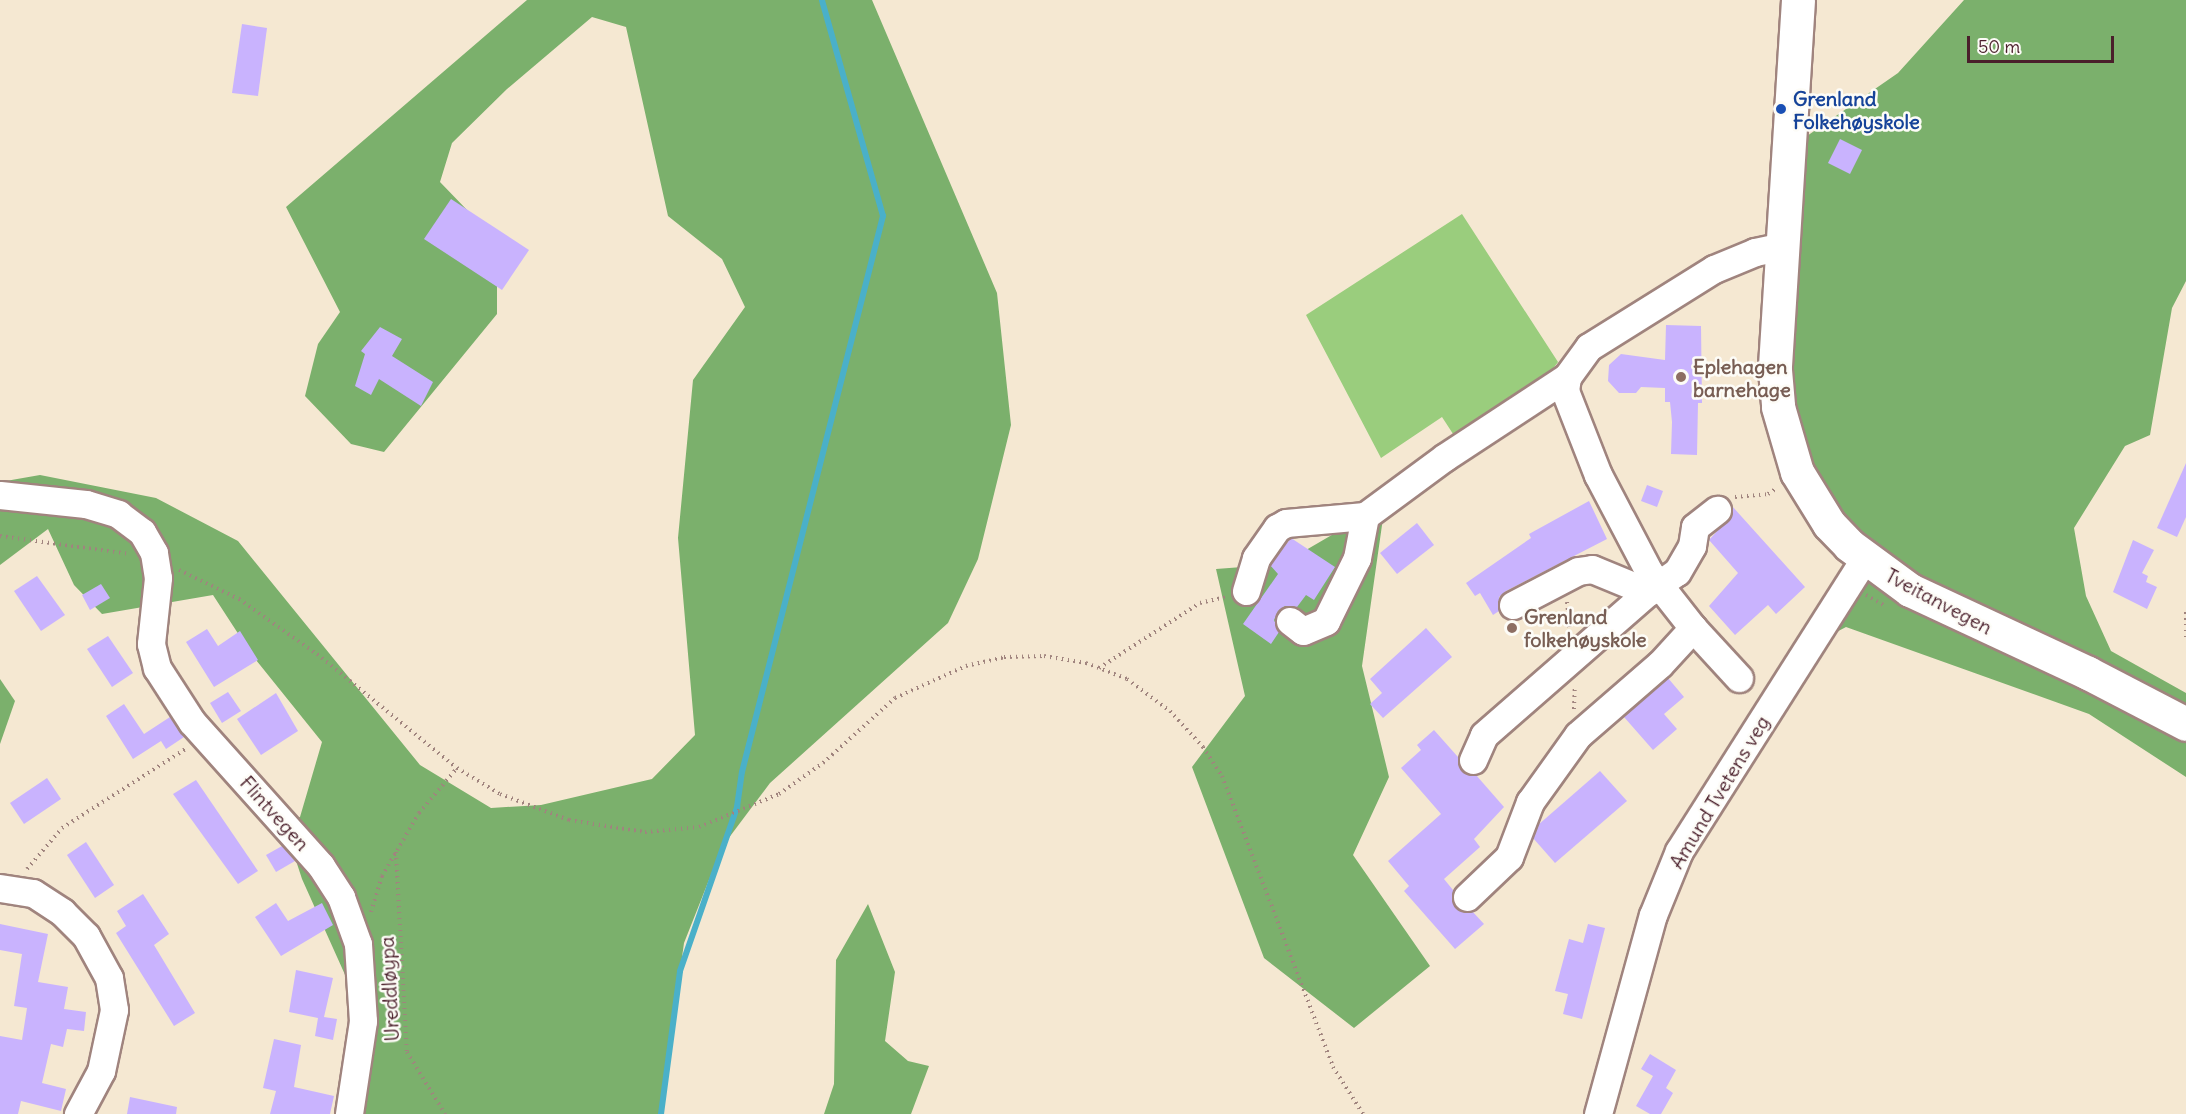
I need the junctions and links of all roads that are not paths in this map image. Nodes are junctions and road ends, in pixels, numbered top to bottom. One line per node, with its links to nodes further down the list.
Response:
1 (1798, 0): 2 (main road, Tveitanvegen)
2 (1783, 246): 3 (street); 7 (main road, Tveitanvegen)
3 (1567, 377): 6 (street); 8 (street)
4 (0, 495): 19 (street, Flintvegen)
5 (1717, 510): 8 (street)
6 (1365, 516): 9 (street); 11 (street)
7 (1857, 570): 14 (main road, Tveitanvegen); 20 (street, Amund Tvetens veg)
8 (1653, 589): 10 (street); 12 (street); 15 (street)
9 (1246, 591)
10 (1513, 605)
11 (1294, 615)
12 (1693, 627): 13 (street); 17 (street)
13 (1739, 678)
14 (2186, 724)
15 (1473, 760)
16 (7, 889): 18 (street)
17 (1467, 897)
18 (78, 1114)
19 (349, 1114)
20 (1598, 1114)

